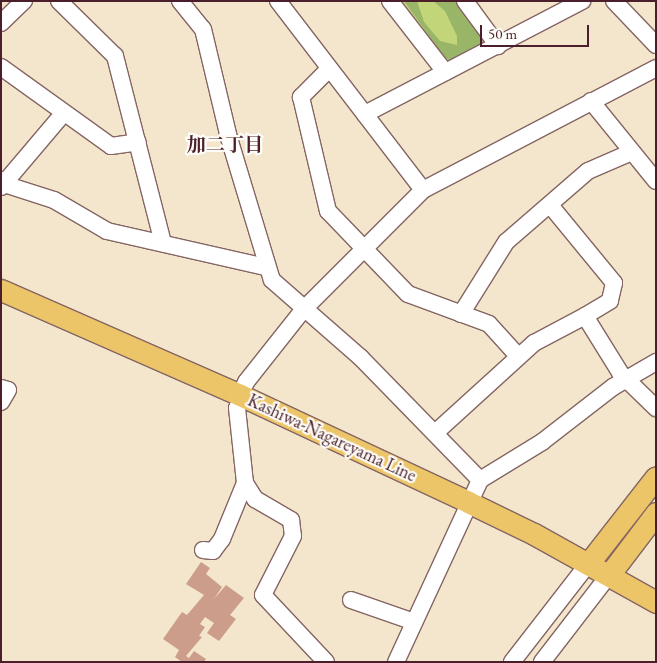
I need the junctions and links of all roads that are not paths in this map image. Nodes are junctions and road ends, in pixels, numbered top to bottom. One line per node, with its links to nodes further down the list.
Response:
1 (24, 1): 9 (street)
2 (59, 1): 19 (street)
3 (180, 1): 27 (street)
4 (278, 1): 14 (street)
5 (390, 1): 15 (street)
6 (465, 1): 11 (street)
7 (582, 1): 11 (street)
8 (614, 1): 10 (street)
9 (1, 23)
10 (656, 45)
11 (498, 46): 15 (street)
12 (1, 68): 17 (street)
13 (656, 68): 16 (street)
14 (329, 69): 18 (street); 26 (street)
15 (445, 72): 18 (street)
16 (591, 101): 20 (street); 23 (street)
17 (63, 114): 19 (street); 22 (street)
18 (365, 114): 23 (street)
19 (138, 142): 25 (street)
20 (632, 152): 21 (street); 24 (street)
21 (656, 181)
22 (2, 184): 25 (street)
23 (423, 190): 26 (street)
24 (550, 205): 30 (street); 31 (street)
25 (164, 243): 27 (street)
26 (363, 249): 29 (street); 30 (street)
27 (265, 267): 29 (street)
28 (1, 290): 36 (main road, Kashiwa-Nagareyama Line)
29 (304, 310): 36 (street); 39 (street)
30 (461, 314): 32 (street)
31 (585, 316): 32 (street); 34 (street)
32 (518, 356): 39 (street)
33 (656, 362): 34 (street)
34 (628, 379): 38 (street); 41 (street)
35 (1, 388): 37 (street)
36 (241, 396): 42 (street); 43 (main road, Kashiwa-Nagareyama Line)
37 (1, 402)
38 (656, 408)
39 (435, 433): 41 (street)
40 (656, 476): 46 (main road)
41 (480, 480): 43 (street)
42 (245, 483): 45 (street); 51 (street)
43 (468, 502): 46 (main road, Kashiwa-Nagareyama Line); 50 (street)
44 (656, 513): 47 (main road)
45 (203, 550)
46 (588, 564): 47 (main road, Kashiwa-Nagareyama Line); 53 (street)
47 (609, 575): 49 (main road, Kashiwa-Nagareyama Line); 54 (street)
48 (351, 600): 50 (street)
49 (656, 602)
50 (414, 622): 52 (street)
51 (326, 662)
52 (396, 662)
53 (512, 662)
54 (542, 662)

